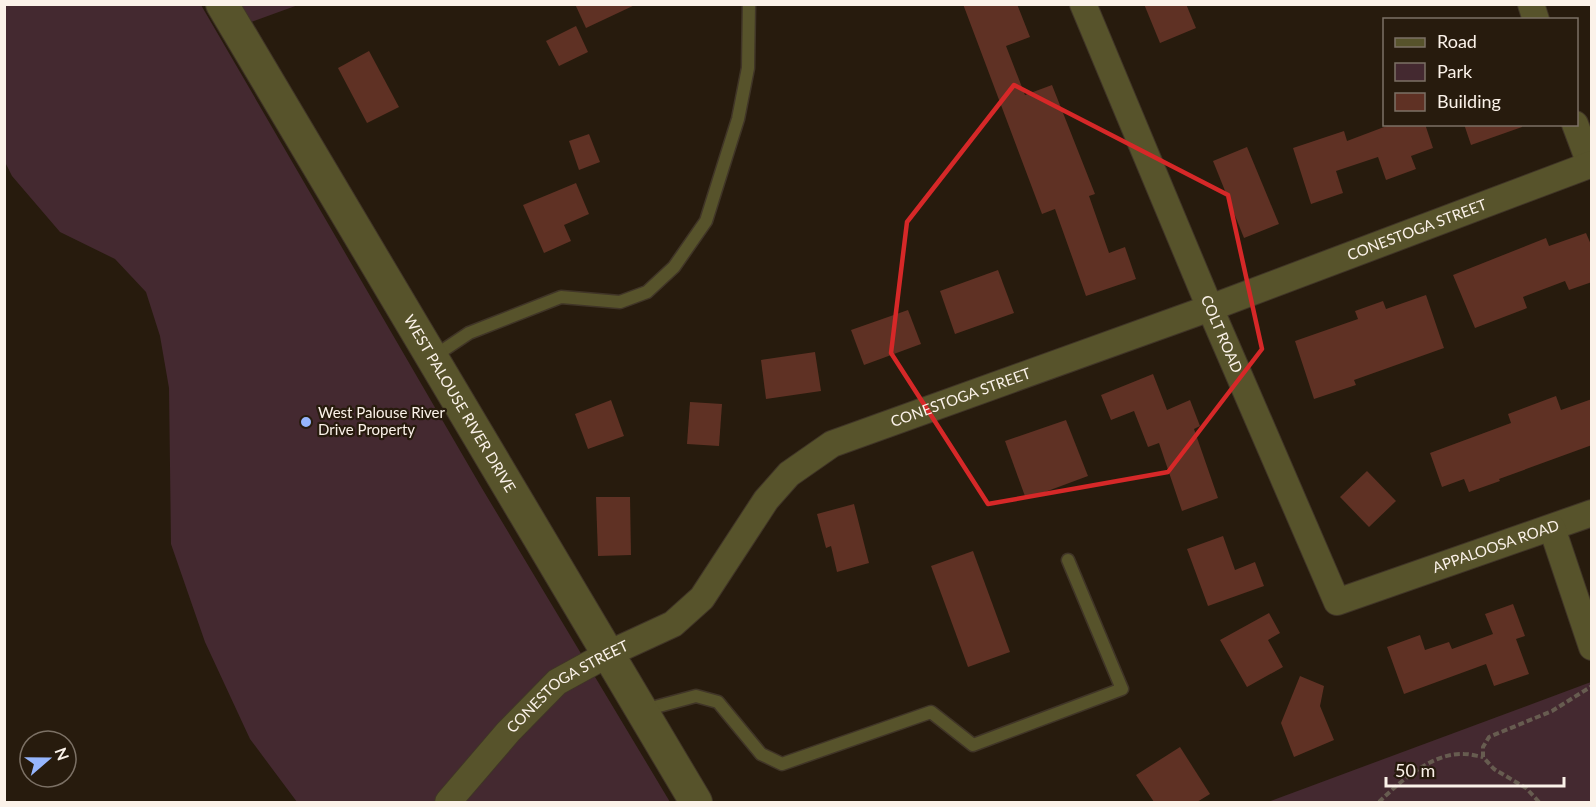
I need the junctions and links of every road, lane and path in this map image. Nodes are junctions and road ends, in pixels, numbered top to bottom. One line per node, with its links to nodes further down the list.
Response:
1 (222, 4): 7 (street, WEST PALOUSE RIVER DRIVE)
2 (749, 4): 7 (lane)
3 (1083, 4): 6 (street, COLT ROAD)
4 (1576, 126): 5 (street)
5 (1591, 164): 6 (street, CONESTOGA STREET)
6 (1210, 308): 11 (street, COLT ROAD); 13 (street, CONESTOGA STREET)
7 (432, 358): 13 (street, WEST PALOUSE RIVER DRIVE)
8 (1592, 513): 9 (street, APPALOOSA ROAD)
9 (1552, 528): 11 (street, APPALOOSA ROAD); 12 (street)
10 (1068, 560): 15 (lane)
11 (1400, 580)
12 (1592, 647)
13 (608, 654): 15 (street, WEST PALOUSE RIVER DRIVE); 17 (street, CONESTOGA STREET)
14 (1592, 686): 16 (path)
15 (642, 711): 18 (street, WEST PALOUSE RIVER DRIVE)
16 (1483, 757): 19 (path); 20 (path)
17 (448, 802)
18 (696, 802)
19 (1379, 802)
20 (1539, 802)

